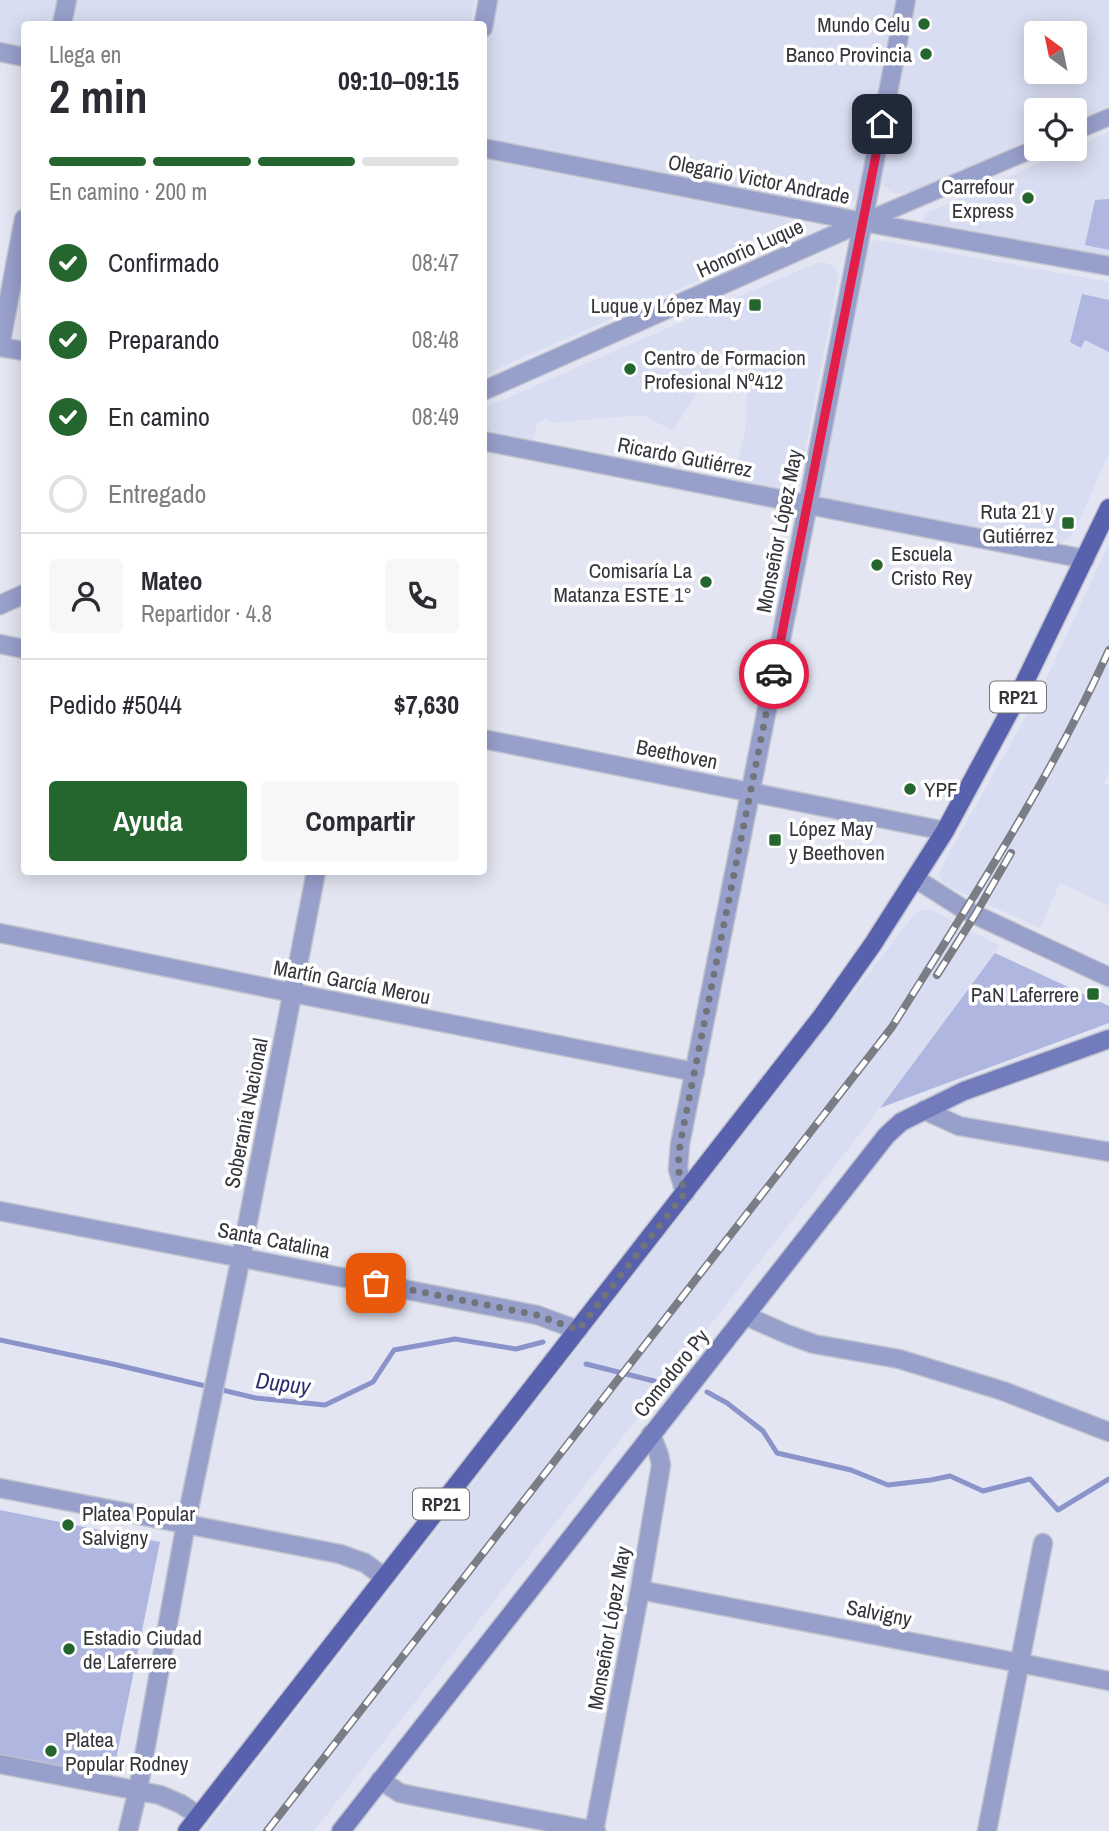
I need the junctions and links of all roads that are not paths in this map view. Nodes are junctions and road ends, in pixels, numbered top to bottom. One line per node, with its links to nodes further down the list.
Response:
1 (67, 0): 4 (street)
2 (488, 0): 5 (street)
3 (906, 0): 12 (street, Monseñor López May)
4 (63, 21)
5 (484, 21)
6 (0, 52): 7 (street)
7 (21, 56)
8 (1109, 117): 9 (street)
9 (1087, 126)
10 (487, 149): 12 (street, Olegario Victor Andrade)
11 (1024, 153): 12 (street, Honorio Luque)
12 (863, 222): 14 (street, Olegario Victor Andrade); 17 (street, Honorio Luque); 19 (street, Monseñor López May)
13 (21, 235): 15 (street)
14 (1109, 266)
15 (0, 346): 16 (street)
16 (21, 350)
17 (487, 389)
18 (487, 442): 19 (street, Ricardo Gutiérrez)
19 (808, 504): 21 (street, Ricardo Gutiérrez); 27 (street, Monseñor López May)
20 (1109, 508): 21 (main road, RP21)
21 (1085, 559): 28 (main road, RP21)
22 (21, 595): 23 (street)
23 (0, 605)
24 (0, 644): 25 (street)
25 (21, 648)
26 (487, 740): 27 (street, Beethoven)
27 (750, 792): 28 (street, Beethoven); 35 (street, Monseñor López May)
28 (945, 831): 30 (main road, RP21)
29 (315, 875): 33 (street, Soberanía Nacional)
30 (916, 879): 32 (street); 38 (main road, RP21)
31 (0, 933): 33 (street, Martín García Merou)
32 (1109, 977)
33 (293, 993): 35 (street, Martín García Merou); 40 (street, Soberanía Nacional)
34 (1109, 1039): 36 (main road, Comodoro Py)
35 (695, 1072): 38 (street, Monseñor López May)
36 (924, 1110): 37 (street); 41 (main road, Comodoro Py)
37 (1109, 1152)
38 (685, 1193): 42 (main road, RP21)
39 (0, 1211): 40 (street, Santa Catalina)
40 (241, 1257): 42 (street, Santa Catalina); 46 (street, Soberanía Nacional)
41 (746, 1316): 43 (street); 44 (main road, Comodoro Py)
42 (578, 1330): 48 (main road, RP21)
43 (1109, 1432)
44 (651, 1434): 49 (street, Monseñor López May); 53 (main road, Comodoro Py)
45 (0, 1488): 46 (street)
46 (186, 1523): 48 (street); 54 (street)
47 (1043, 1543): 50 (street)
48 (384, 1577): 55 (main road, RP21)
49 (640, 1590): 50 (street, Salvigny); 59 (street, Monseñor López May)
50 (1020, 1662): 51 (street, Salvigny); 60 (street)
51 (1109, 1681)
52 (0, 1764): 54 (street)
53 (380, 1780): 58 (main road, Comodoro Py); 59 (street)
54 (138, 1790): 55 (street); 56 (street)
55 (199, 1816): 57 (main road, RP21)
56 (128, 1831)
57 (187, 1831)
58 (341, 1831)
59 (595, 1831)
60 (987, 1831)

